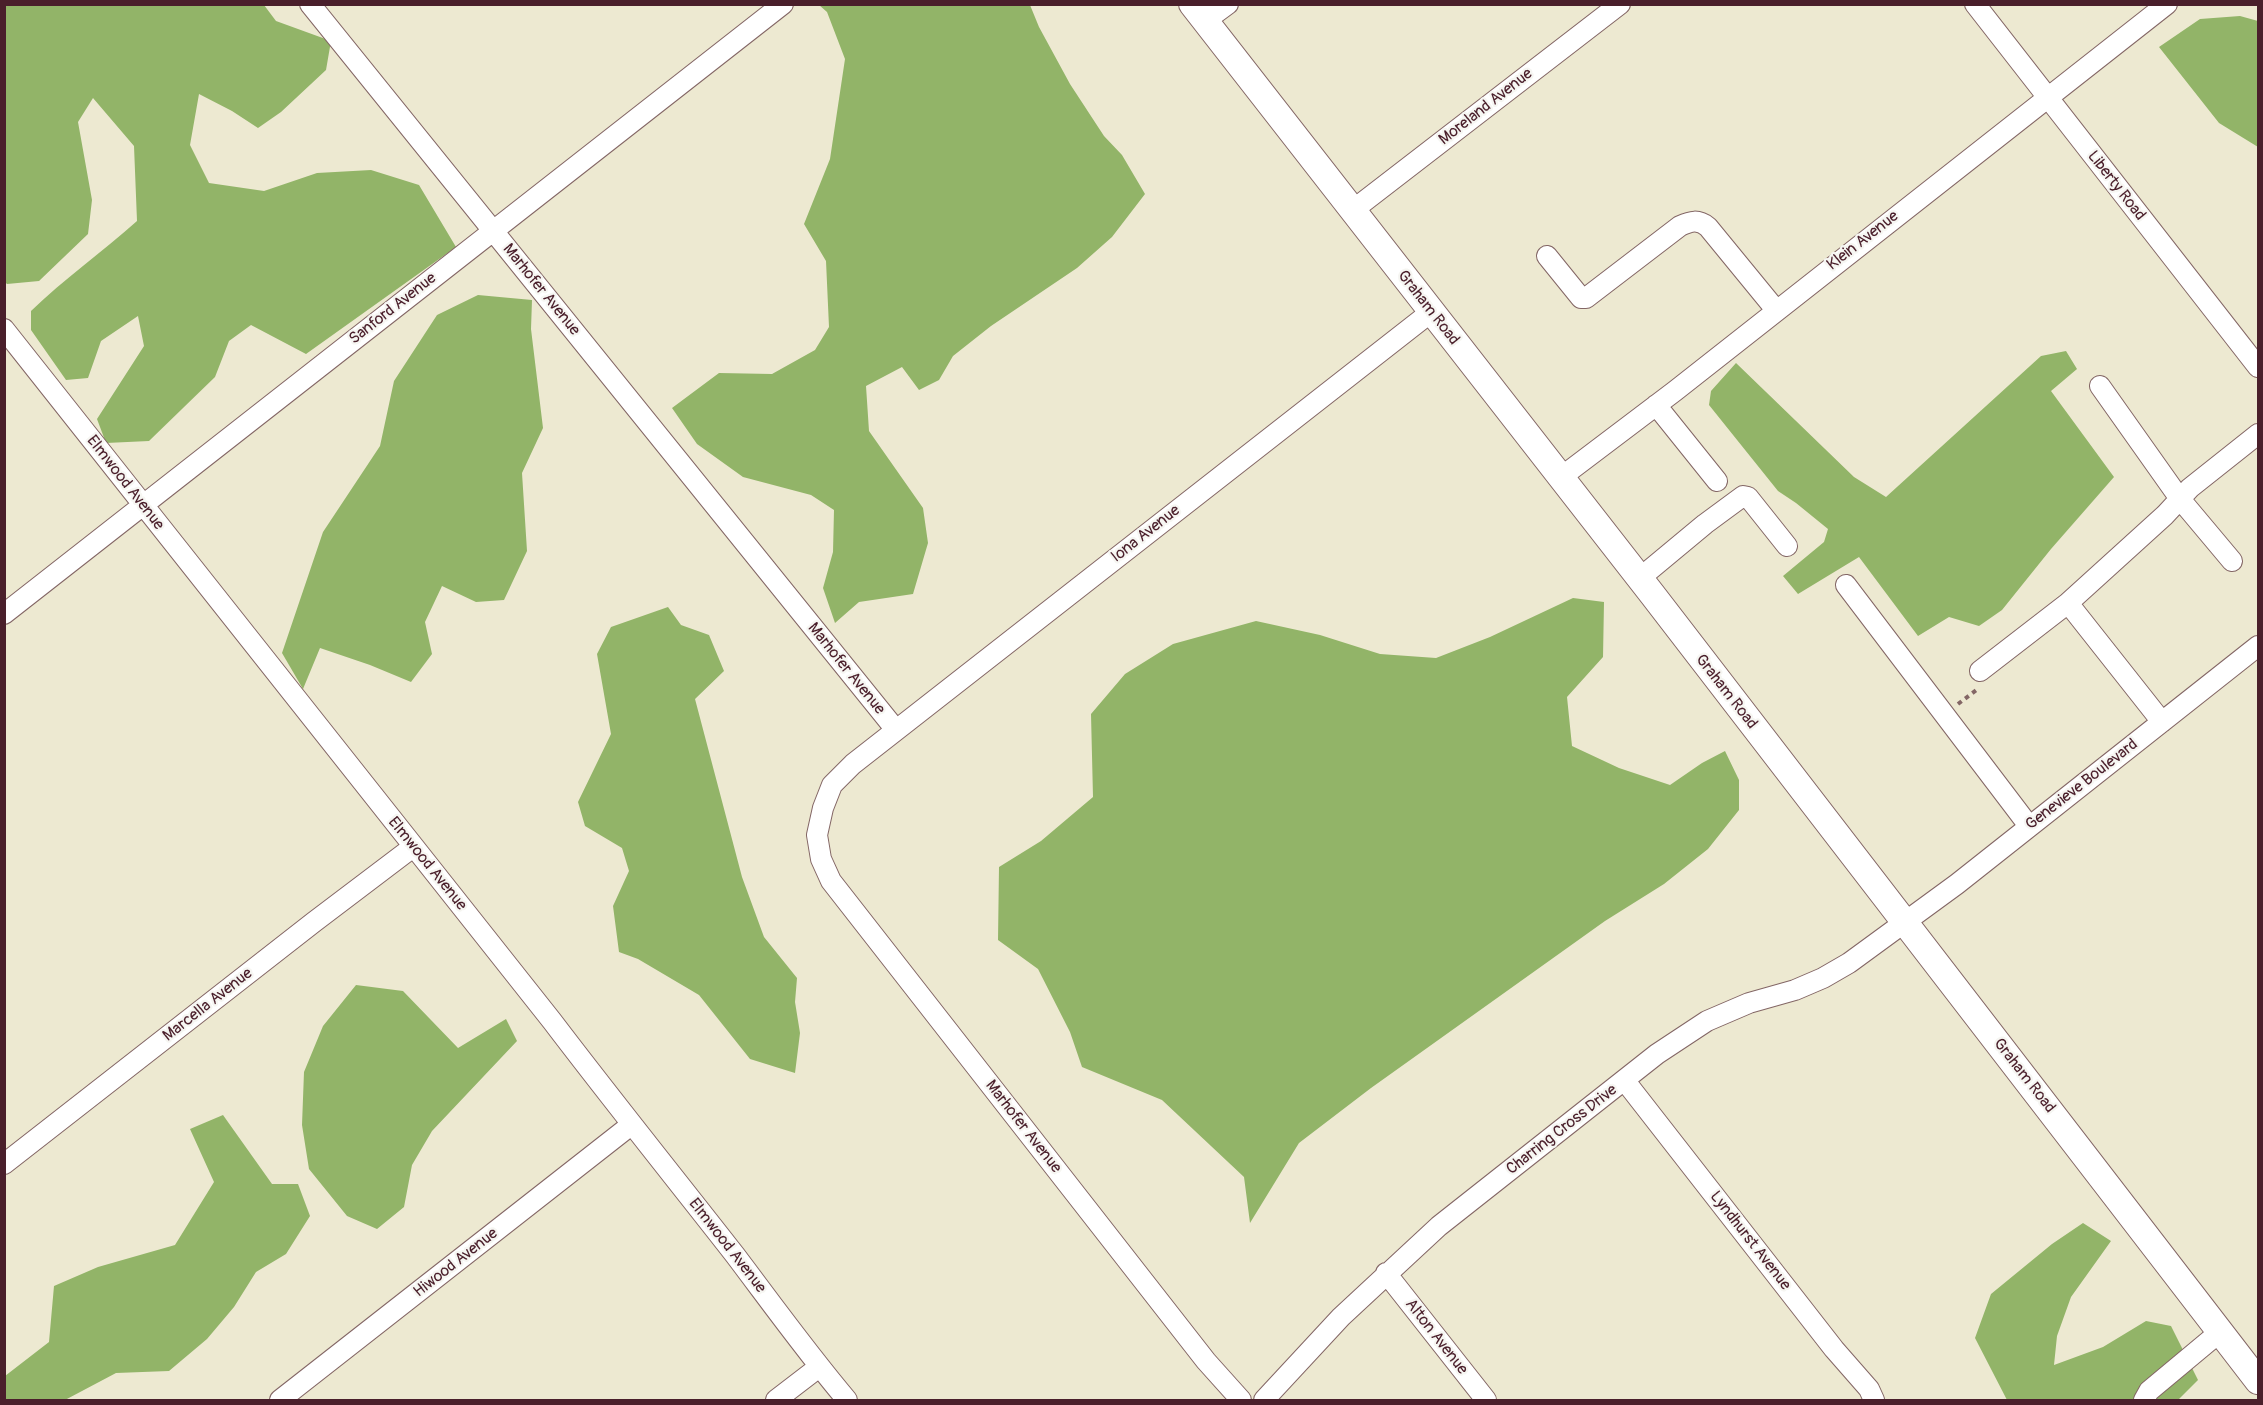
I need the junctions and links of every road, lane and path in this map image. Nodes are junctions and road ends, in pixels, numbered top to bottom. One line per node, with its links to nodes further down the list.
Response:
1 (310, 4): 10 (street, Marhofer Avenue)
2 (783, 4): 10 (street, Sanford Avenue)
3 (1228, 4): 7 (street)
4 (1620, 4): 9 (street, Moreland Avenue)
5 (1975, 4): 8 (street, Liberty Road)
6 (2167, 4): 8 (street, Klein Avenue)
7 (1198, 13): 9 (main road, Graham Road)
8 (2048, 99): 12 (street, Klein Avenue); 15 (street, Liberty Road)
9 (1353, 210): 13 (main road, Graham Road)
10 (493, 230): 22 (street, Sanford Avenue); 33 (street, Marhofer Avenue)
11 (1547, 256): 12 (street)
12 (1776, 310): 17 (street, Klein Avenue)
13 (1431, 312): 19 (main road, Graham Road); 33 (street, Iona Avenue)
14 (4, 329): 22 (street, Elmwood Avenue)
15 (2259, 367)
16 (2100, 386): 21 (street)
17 (1656, 405): 19 (street, Klein Avenue); 20 (street)
18 (2259, 435): 21 (street)
19 (1560, 478): 25 (main road, Graham Road)
20 (1717, 481)
21 (2180, 499): 24 (street); 27 (street)
22 (143, 505): 28 (street, Sanford Avenue); 35 (street, Elmwood Avenue)
23 (1787, 546): 25 (street)
24 (2232, 561)
25 (1640, 578): 36 (main road, Graham Road)
26 (1846, 585): 31 (street)
27 (2068, 603): 30 (street); 32 (street)
28 (4, 614)
29 (2259, 646): 32 (street, Genevieve Boulevard)
30 (1980, 671): 31 (path)
31 (1944, 714): 34 (street)
32 (2162, 722): 34 (street, Genevieve Boulevard)
33 (896, 730): 47 (street, Marhofer Avenue)
34 (2029, 826): 36 (street, Genevieve Boulevard)
35 (413, 847): 38 (street, Elmwood Avenue); 39 (street, Marcella Avenue)
36 (1904, 922): 37 (street, Charring Cross Drive); 41 (main road, Graham Road)
37 (1625, 1081): 40 (street, Charring Cross Drive); 50 (street, Lyndhurst Avenue)
38 (631, 1125): 42 (street, Elmwood Avenue); 44 (street, Hiwood Avenue)
39 (4, 1164)
40 (1386, 1273): 48 (street, Charring Cross Drive); 49 (street, Alton Avenue)
41 (2221, 1331): 43 (main road, Graham Road); 51 (street)
42 (819, 1367): 45 (street); 46 (street, Elmwood Avenue)
43 (2259, 1381)
44 (280, 1401)
45 (776, 1401)
46 (847, 1401)
47 (1241, 1401)
48 (1264, 1401)
49 (1486, 1401)
50 (1874, 1401)
51 (2144, 1401)

